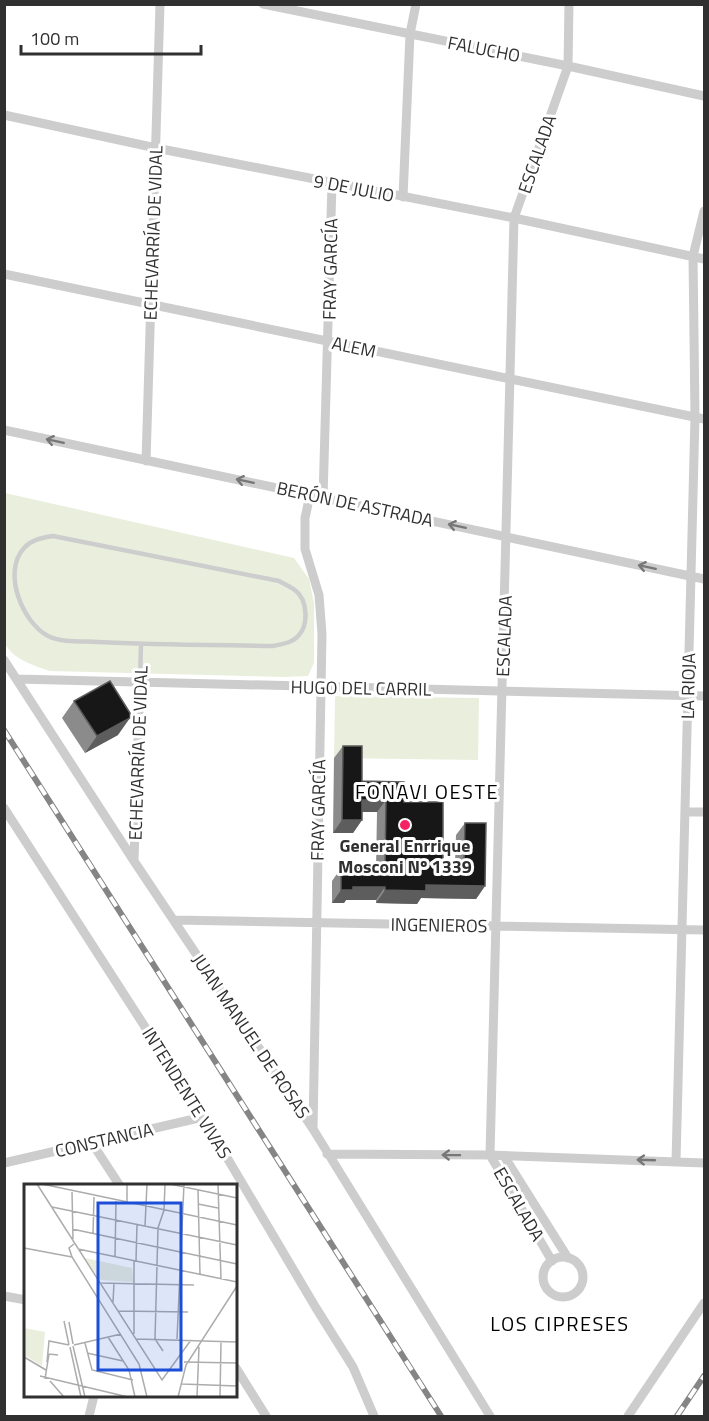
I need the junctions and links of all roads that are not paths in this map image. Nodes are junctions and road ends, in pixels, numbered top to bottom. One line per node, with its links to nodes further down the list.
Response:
1 (160, 4): 9 (street, ECHEVARRÍA DE VIDAL)
2 (264, 4): 5 (street, FALUCHO)
3 (416, 4): 5 (street)
4 (569, 4): 6 (street, ESCALADA)
5 (410, 34): 6 (street, FALUCHO); 11 (street)
6 (567, 66): 7 (street, FALUCHO); 13 (street, ESCALADA)
7 (705, 96)
8 (4, 115): 9 (street, 9 DE JULIO)
9 (156, 148): 10 (street, 9 DE JULIO); 17 (street, ECHEVARRÍA DE VIDAL)
10 (332, 183): 11 (street, 9 DE JULIO); 18 (street, FRAY GARCÍA)
11 (404, 197): 13 (street, 9 DE JULIO)
12 (705, 211): 14 (street, LA RIOJA)
13 (514, 218): 14 (street, 9 DE JULIO); 19 (street, ESCALADA)
14 (693, 256): 15 (street, 9 DE JULIO); 20 (street, LA RIOJA)
15 (705, 259)
16 (4, 274): 17 (street, ALEM)
17 (151, 304): 18 (street, ALEM); 22 (street, ECHEVARRÍA DE VIDAL)
18 (328, 341): 19 (street, ALEM); 24 (street, FRAY GARCÍA)
19 (511, 379): 20 (street, ALEM); 25 (street, ESCALADA)
20 (700, 418): 26 (street, LA RIOJA)
21 (4, 430): 22 (street, BERÓN DE ASTRADA, one-way to 21)
22 (146, 461): 23 (street, BERÓN DE ASTRADA, one-way to 22)
23 (310, 495): 24 (street, BERÓN DE ASTRADA); 32 (street, FRAY GARCÍA)
24 (323, 498): 25 (street, BERÓN DE ASTRADA, one-way to 24)
25 (507, 537): 26 (street, BERÓN DE ASTRADA, one-way to 25); 33 (street, ESCALADA)
26 (690, 576): 27 (street, BERÓN DE ASTRADA); 34 (street, LA RIOJA)
27 (705, 579)
28 (141, 644): 28 (lane); 31 (lane, ECHEVARRÍA DE VIDAL)
29 (4, 660): 30 (street, JUAN MANUEL DE ROSAS)
30 (17, 679): 31 (street, HUGO DEL CARRIL); 39 (street, JUAN MANUEL DE ROSAS)
31 (140, 682): 32 (street, HUGO DEL CARRIL); 39 (street, ECHEVARRÍA DE VIDAL)
32 (320, 687): 33 (street, HUGO DEL CARRIL); 41 (street, FRAY GARCÍA)
33 (502, 691): 34 (street, HUGO DEL CARRIL); 42 (street, ESCALADA)
34 (687, 696): 35 (street, HUGO DEL CARRIL); 37 (street, LA RIOJA)
35 (705, 696)
36 (4, 808): 45 (street, INTENDENTE VIVAS)
37 (685, 812): 38 (street); 43 (street, LA RIOJA)
38 (705, 812)
39 (134, 861): 40 (street, JUAN MANUEL DE ROSAS)
40 (174, 920): 41 (street, INGENIEROS); 46 (street, JUAN MANUEL DE ROSAS)
41 (316, 922): 42 (street, INGENIEROS); 46 (street, FRAY GARCÍA)
42 (496, 926): 43 (street, INGENIEROS); 49 (street, ESCALADA)
43 (682, 930): 44 (street, INGENIEROS); 51 (street, LA RIOJA)
44 (705, 930)
45 (203, 1117): 47 (street, CONSTANCIA); 64 (street, INTENDENTE VIVAS)
46 (313, 1129): 48 (street, JUAN MANUEL DE ROSAS)
47 (92, 1143): 52 (street, CONSTANCIA); 54 (street)
48 (327, 1154): 49 (street, one-way to 48); 65 (street, JUAN MANUEL DE ROSAS)
49 (490, 1155): 50 (street); 56 (street, ESCALADA)
50 (504, 1155): 51 (street, one-way to 50); 55 (street, ESCALADA)
51 (676, 1162): 53 (street)
52 (4, 1163)
53 (705, 1164)
54 (119, 1184)
55 (568, 1258): 56 (street, ESCALADA); 56 (street, ESCALADA)
56 (552, 1261)
57 (4, 1296): 58 (street)
58 (24, 1300)
59 (705, 1303): 66 (street)
60 (237, 1370): 63 (street)
61 (94, 1397): 62 (street)
62 (89, 1416)
63 (266, 1416)
64 (374, 1416)
65 (490, 1416)
66 (628, 1416)

